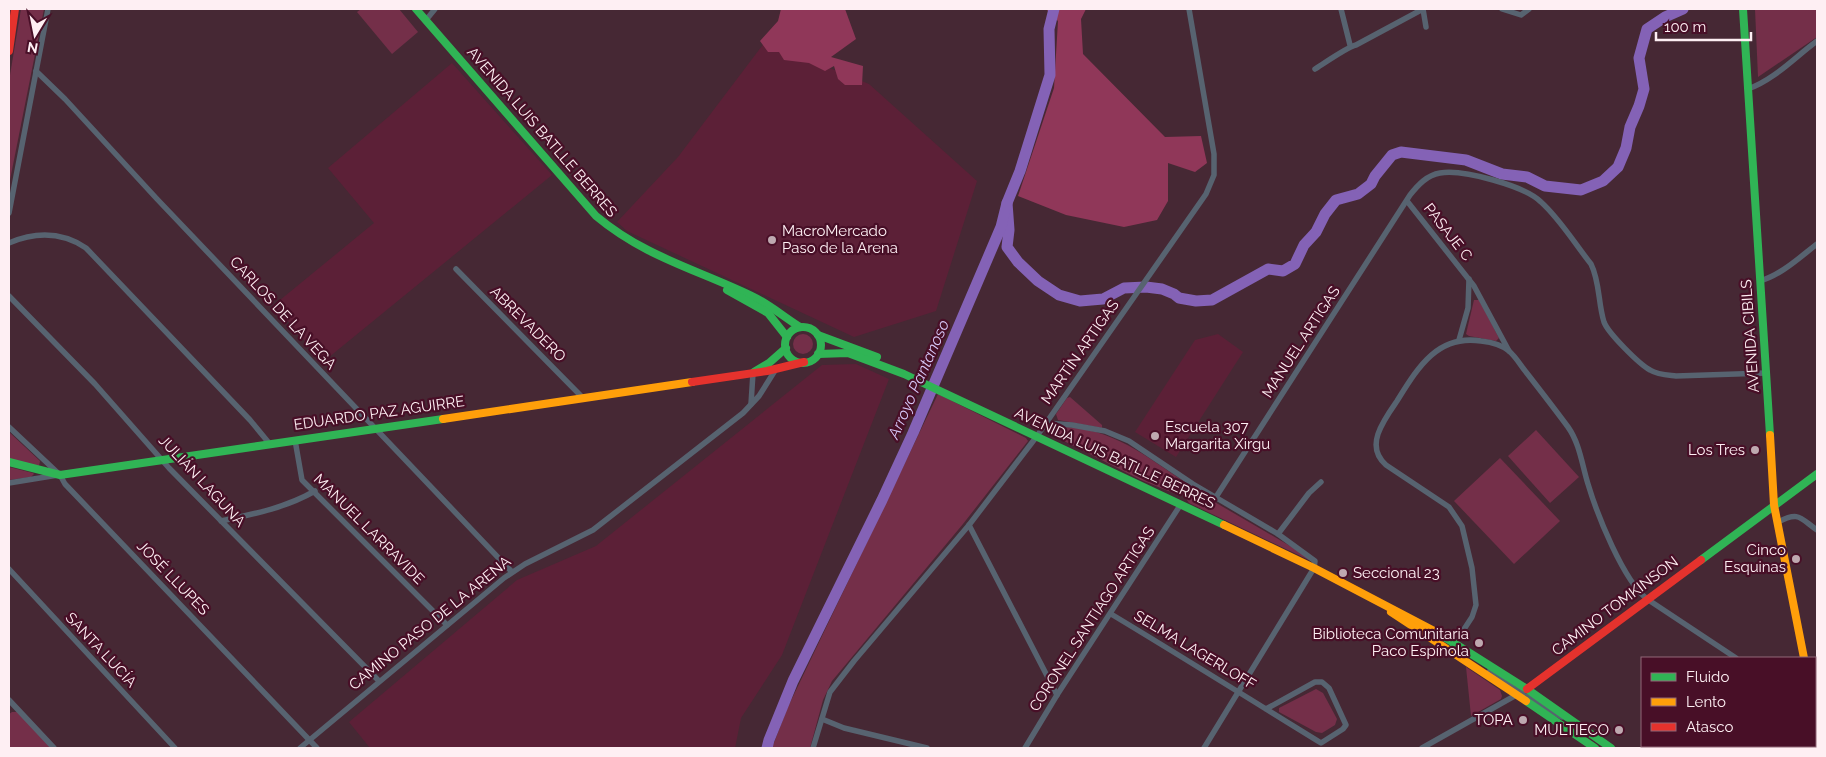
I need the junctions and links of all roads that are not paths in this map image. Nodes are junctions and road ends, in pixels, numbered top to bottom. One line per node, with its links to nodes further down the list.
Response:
1 (15, 9): 15 (main road)
2 (48, 9): 17 (street)
3 (416, 9): 11 (main road, AVENIDA LUIS BATLLE BERRES)
4 (435, 9): 11 (street)
5 (1188, 9): 42 (street, MARTÍN ARTIGAS)
6 (1341, 9): 14 (street)
7 (1423, 9): 12 (street); 14 (street)
8 (1502, 9): 9 (street)
9 (1529, 9)
10 (1743, 9): 18 (main road, AVENIDA CIBILS)
11 (426, 20): 26 (main road, AVENIDA LUIS BATLLE BERRES)
12 (1426, 26)
13 (1817, 41): 18 (street)
14 (1350, 45): 16 (street)
15 (9, 51)
16 (1314, 69)
17 (36, 71): 20 (street); 44 (street, CARLOS DE LA VEGA)
18 (1748, 88): 25 (main road, AVENIDA CIBILS)
19 (1407, 201): 24 (street, PASAJE C); 37 (street, MANUEL ARTIGAS); 55 (street, MANUEL ARTIGAS)
20 (9, 213)
21 (9, 243): 47 (street)
22 (1817, 244): 25 (street)
23 (456, 269): 40 (street, ABREVADERO)
24 (1469, 279): 31 (street, PASAJE C); 33 (street, PASAJE C)
25 (1760, 281): 37 (main road, AVENIDA CIBILS)
26 (715, 282): 28 (main road, AVENIDA LUIS BATLLE BERRES); 30 (main road, AVENIDA LUIS BATLLE BERRES)
27 (9, 296): 48 (street, JULIÁN LAGUNA)
28 (800, 327): 29 (main road); 30 (main road)
29 (818, 335): 34 (main road); 39 (main road, AVENIDA LUIS BATLLE BERRES)
30 (787, 337): 32 (main road)
31 (1459, 340): 33 (street); 70 (street)
32 (786, 348): 35 (main road); 38 (main road)
33 (1509, 351): 67 (street, PASAJE C)
34 (818, 354): 35 (main road); 39 (main road, AVENIDA LUIS BATLLE BERRES)
35 (804, 362): 36 (main road)
36 (776, 369): 38 (main road); 41 (street, CAMINO PASO DE LA ARENA)
37 (1766, 372): 57 (main road, AVENIDA CIBILS)
38 (753, 373): 40 (main road, EDUARDO PAZ AGUIRRE); 41 (street)
39 (904, 374): 45 (main road, AVENIDA LUIS BATLLE BERRES)
40 (583, 398): 44 (main road, EDUARDO PAZ AGUIRRE)
41 (751, 404): 65 (street, CAMINO PASO DE LA ARENA)
42 (1046, 423): 45 (street, MARTÍN ARTIGAS); 55 (street, AVENIDA LUIS BATLLE BERRES)
43 (9, 427): 51 (street, JOSÉ LLUPES)
44 (374, 428): 46 (main road, EDUARDO PAZ AGUIRRE); 65 (street, CARLOS DE LA VEGA)
45 (1037, 436): 56 (main road, AVENIDA LUIS BATLLE BERRES); 60 (street, MARTÍN ARTIGAS)
46 (295, 440): 47 (main road, EDUARDO PAZ AGUIRRE); 54 (street, MANUEL LARRAVIDE)
47 (269, 443): 48 (main road, EDUARDO PAZ AGUIRRE)
48 (162, 460): 51 (main road, EDUARDO PAZ AGUIRRE); 58 (street, JULIÁN LAGUNA)
49 (9, 462): 51 (main road)
50 (1817, 474): 57 (main road, CAMINO TOMKINSON)
51 (60, 475): 53 (street, EDUARDO PAZ AGUIRRE); 81 (street, JOSÉ LLUPES)
52 (1321, 482): 62 (street)
53 (9, 483)
54 (314, 491): 58 (street); 69 (street, MANUEL LARRAVIDE)
55 (1216, 497): 62 (street, AVENIDA LUIS BATLLE BERRES)
56 (1181, 504): 63 (main road, AVENIDA LUIS BATLLE BERRES); 68 (street, CORONEL SANTIAGO ARTIGAS)
57 (1774, 505): 59 (main road, AVENIDA CIBILS); 67 (main road, CAMINO TOMKINSON)
58 (221, 521): 74 (street, JULIÁN LAGUNA)
59 (1778, 522): 61 (street); 73 (main road, AVENIDA CIBILS)
60 (969, 525): 77 (street); 80 (street, MARTÍN ARTIGAS)
61 (1817, 530)
62 (1278, 534): 63 (street, AVENIDA LUIS BATLLE BERRES)
63 (1314, 568): 66 (main road, AVENIDA LUIS BATLLE BERRES); 75 (street)
64 (9, 569): 83 (street, SANTA LUCÍA)
65 (512, 572): 69 (street, CAMINO PASO DE LA ARENA)
66 (1356, 589): 70 (main road, AVENIDA LUIS BATLLE BERRES); 71 (main road, AVENIDA LUIS BATLLE BERRES)
67 (1647, 599): 72 (street, PASAJE C); 76 (main road, CAMINO TOMKINSON)
68 (1111, 614): 75 (street, SELMA LAGERLOFF); 77 (street, CORONEL SANTIAGO ARTIGAS)
69 (447, 625): 74 (street, CAMINO PASO DE LA ARENA)
70 (1455, 643): 71 (street); 76 (main road, AVENIDA LUIS BATLLE BERRES)
71 (1450, 650): 76 (main road, AVENIDA LUIS BATLLE BERRES)
72 (1734, 657)
73 (1804, 657)
74 (379, 682): 81 (street, CAMINO PASO DE LA ARENA)
75 (1239, 692): 79 (street, SELMA LAGERLOFF); 89 (street)
76 (1522, 692): 90 (street, CAMINO TOMKINSON); 91 (main road, AVENIDA LUIS BATLLE BERRES); 92 (main road, AVENIDA LUIS BATLLE BERRES)
77 (1057, 695): 88 (street, CORONEL SANTIAGO ARTIGAS)
78 (9, 700): 82 (street)
79 (1266, 708): 79 (street, SELMA LAGERLOFF)
80 (822, 719): 86 (street, MARTÍN ARTIGAS); 87 (street)
81 (310, 740): 84 (street, CAMINO PASO DE LA ARENA); 85 (street, JOSÉ LLUPES)
82 (54, 748)
83 (175, 748)
84 (300, 748)
85 (317, 748)
86 (813, 748)
87 (927, 748)
88 (1025, 748)
89 (1204, 748)
90 (1422, 748)
91 (1594, 748)
92 (1611, 748)

